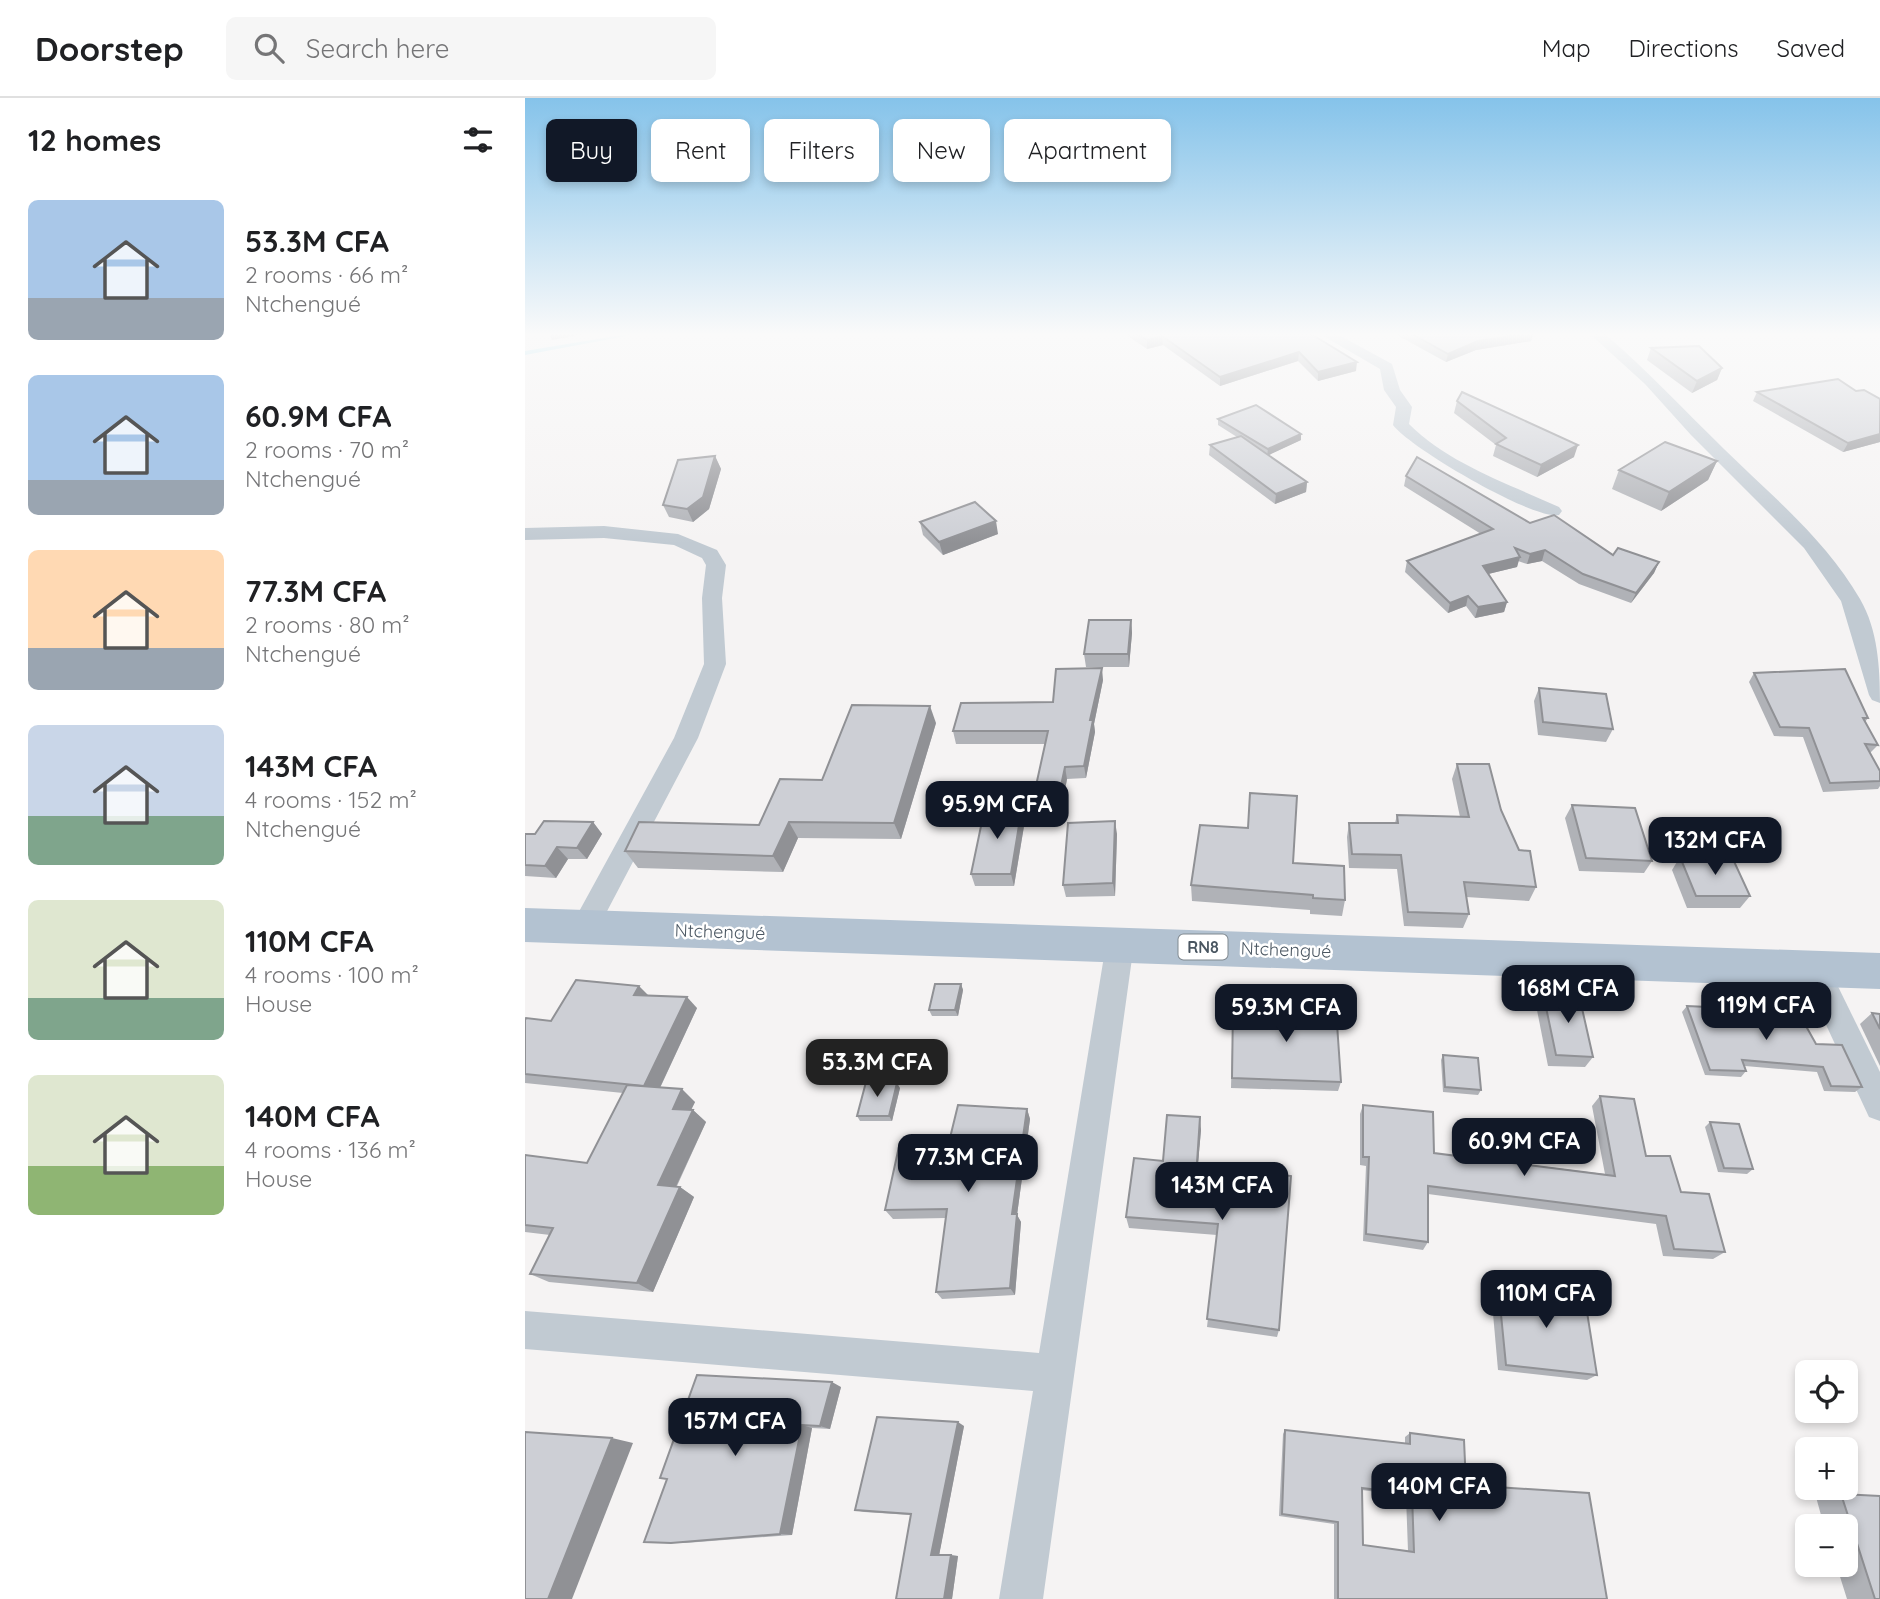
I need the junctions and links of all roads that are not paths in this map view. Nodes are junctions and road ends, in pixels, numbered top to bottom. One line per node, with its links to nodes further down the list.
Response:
1 (1402, 404): 3 (street)
2 (1671, 404): 5 (street)
3 (1553, 511)
4 (525, 534): 7 (street)
5 (1880, 695)
6 (525, 925): 7 (main road, Ntchengué / RN8)
7 (584, 928): 8 (main road, Ntchengué / RN8)
8 (1121, 944): 9 (main road, Ntchengué / RN8); 13 (street)
9 (1815, 969): 10 (main road, Ntchengué / RN8); 11 (street)
10 (1880, 971)
11 (1880, 1106)
12 (525, 1330): 13 (street)
13 (1057, 1374): 14 (street)
14 (1021, 1599)

